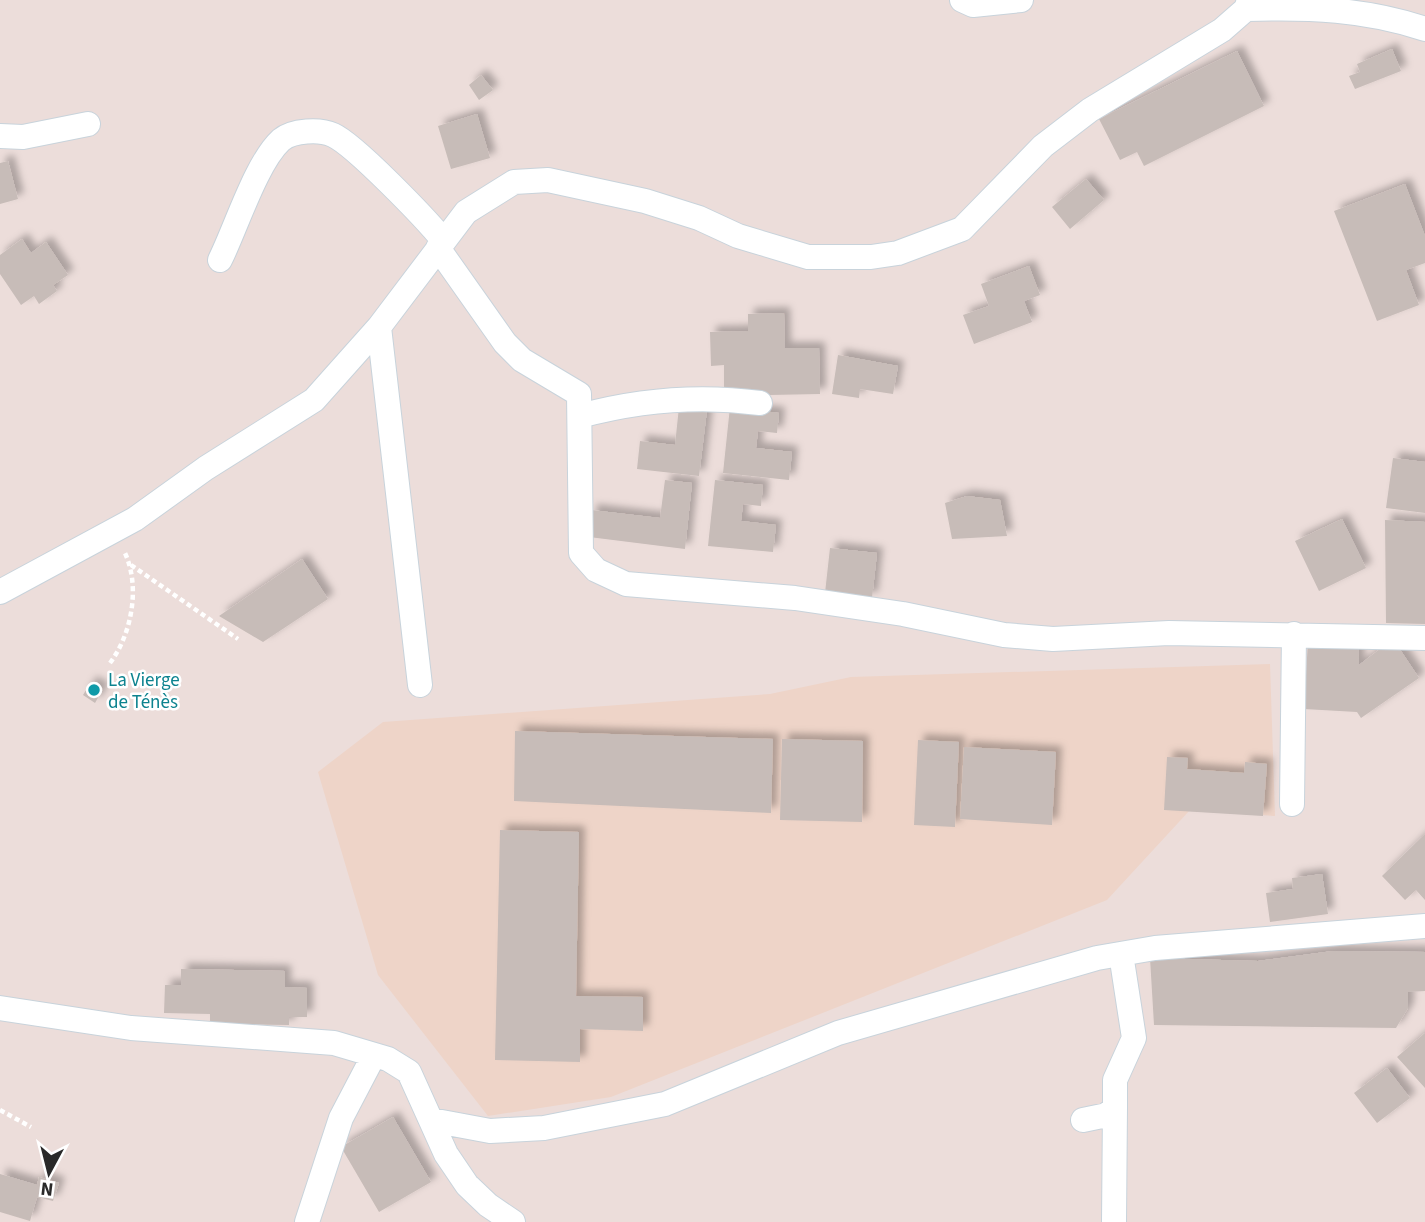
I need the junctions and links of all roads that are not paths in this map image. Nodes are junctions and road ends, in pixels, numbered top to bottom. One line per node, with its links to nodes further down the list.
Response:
1 (962, 0): 2 (street)
2 (1021, 0)
3 (1247, 4): 4 (street); 7 (street)
4 (1425, 29)
5 (88, 124): 6 (street)
6 (0, 136)
7 (440, 244): 8 (street); 9 (street); 11 (street)
8 (219, 260)
9 (379, 327): 12 (street); 15 (street)
10 (760, 403): 11 (street)
11 (580, 416): 13 (street)
12 (0, 592)
13 (1294, 634): 14 (street); 16 (street)
14 (1425, 638)
15 (419, 685)
16 (1292, 804)
17 (1425, 926): 18 (street)
18 (1121, 954): 21 (street); 22 (street)
19 (0, 1008): 20 (street)
20 (374, 1055): 22 (street); 24 (street)
21 (1115, 1107): 23 (street); 26 (street)
22 (431, 1120): 25 (street)
23 (1083, 1120)
24 (307, 1222)
25 (513, 1222)
26 (1114, 1222)

